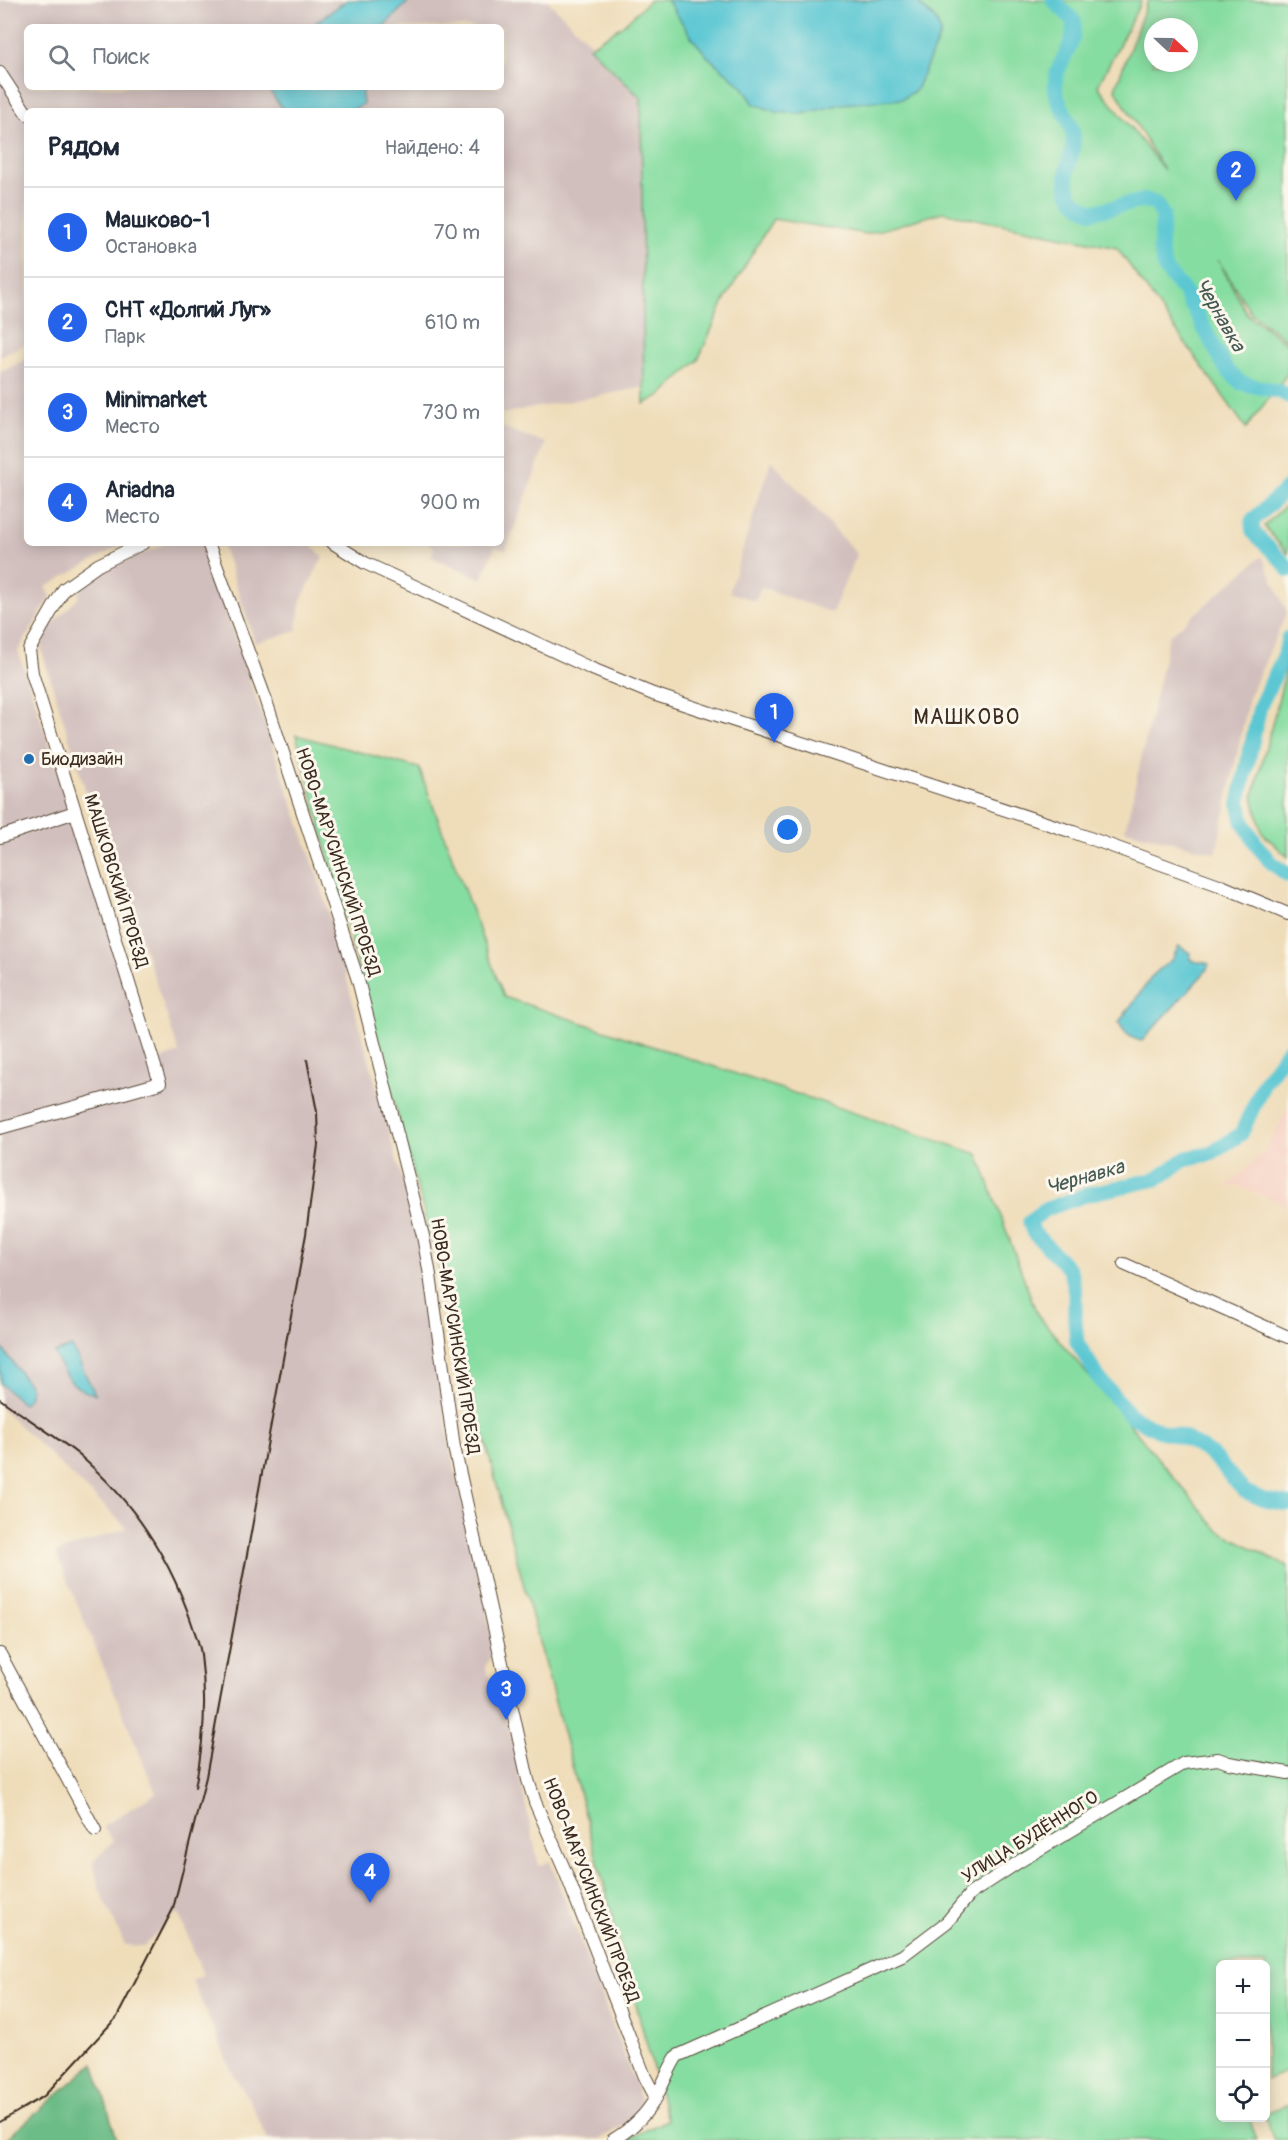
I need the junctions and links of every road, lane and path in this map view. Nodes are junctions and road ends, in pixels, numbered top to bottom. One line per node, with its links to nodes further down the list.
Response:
1 (0, 73): 2 (street)
2 (24, 109)
3 (137, 546): 6 (street, МАШКОВСКИЙ ПРОЕЗД)
4 (209, 546): 15 (street, НОВО-МАРУСИНСКИЙ ПРОЕЗД)
5 (338, 546): 8 (street)
6 (75, 812): 7 (street); 9 (street, МАШКОВСКИЙ ПРОЕЗД)
7 (0, 837)
8 (1288, 914)
9 (0, 1128)
10 (1124, 1264): 11 (street)
11 (1288, 1337)
12 (0, 1653): 14 (street)
13 (1288, 1773): 15 (street, УЛИЦА БУДЁННОГО)
14 (95, 1830)
15 (656, 2098): 16 (street, УЛИЦА БУДЁННОГО)
16 (613, 2140)

